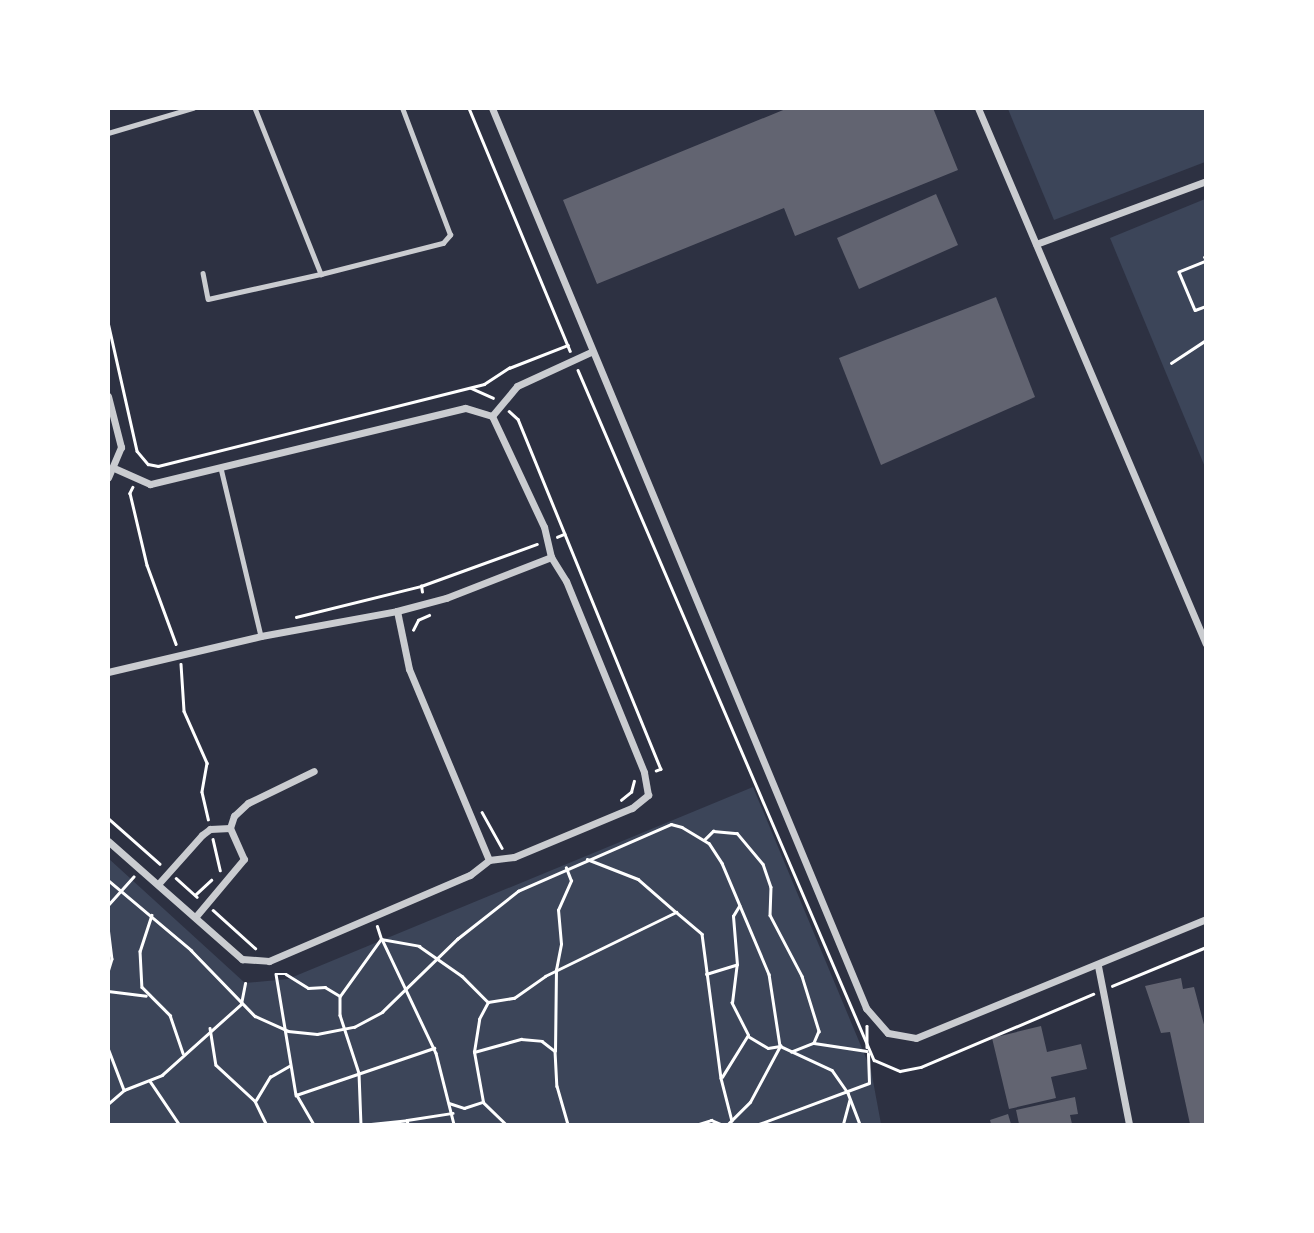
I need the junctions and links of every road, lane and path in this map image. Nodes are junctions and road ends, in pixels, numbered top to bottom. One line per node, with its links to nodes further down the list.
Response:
1 (193, 108): 7 (lane)
2 (255, 108): 12 (lane)
3 (402, 108): 12 (lane)
4 (469, 108): 16 (path)
5 (492, 108): 17 (street)
6 (978, 108): 9 (street)
7 (108, 133)
8 (1206, 181): 9 (street)
9 (1036, 244): 34 (street)
10 (1205, 258): 13 (path)
11 (203, 273): 12 (lane)
12 (321, 274)
13 (1206, 306)
14 (108, 322): 20 (path)
15 (1206, 340): 19 (path)
16 (568, 345): 18 (path); 20 (path)
17 (591, 352): 18 (street); 84 (street)
18 (574, 360): 22 (street); 94 (path)
19 (1171, 363)
20 (471, 388): 22 (path)
21 (108, 396): 24 (street)
22 (501, 405): 23 (street); 27 (path)
23 (492, 416): 25 (street); 28 (street)
24 (116, 468): 25 (street); 26 (street)
25 (221, 468): 33 (lane)
26 (108, 477)
27 (564, 534): 28 (path); 37 (path)
28 (547, 541): 29 (street); 30 (path)
29 (551, 557): 30 (street); 37 (street)
30 (426, 603): 31 (street); 32 (path)
31 (397, 611): 33 (street); 47 (street)
32 (412, 633)
33 (261, 636): 35 (street)
34 (1206, 644)
35 (108, 672)
36 (314, 771): 41 (street)
37 (645, 776): 38 (path); 47 (street)
38 (618, 801)
39 (480, 806): 45 (path)
40 (108, 818): 51 (path)
41 (230, 828): 42 (street); 57 (street)
42 (210, 829): 51 (street); 55 (path)
43 (704, 840): 48 (path); 58 (path); 89 (path)
44 (108, 841): 50 (street)
45 (496, 844): 46 (path); 47 (path)
46 (513, 845)
47 (487, 856): 62 (street)
48 (586, 859): 49 (path); 59 (path)
49 (566, 868): 68 (path); 72 (path)
50 (141, 870): 53 (street); 54 (path)
51 (169, 872): 53 (street); 55 (path)
52 (108, 880): 54 (path)
53 (160, 882): 61 (street)
54 (121, 889): 56 (path); 60 (path)
55 (195, 895): 57 (path)
56 (108, 905)
57 (206, 905): 61 (street); 67 (path)
58 (740, 906): 70 (path); 90 (path)
59 (676, 912): 72 (path); 75 (path)
60 (152, 915): 80 (path); 83 (path)
61 (197, 915): 69 (street)
62 (373, 916): 65 (path); 69 (street)
63 (1206, 919): 71 (street)
64 (108, 927): 73 (path)
65 (381, 939): 68 (path); 77 (path); 81 (path)
66 (1206, 947): 78 (path)
67 (259, 951)
68 (438, 959): 77 (path); 82 (path)
69 (269, 961): 74 (path)
70 (737, 965): 75 (path); 88 (path)
71 (1098, 966): 78 (street); 84 (street)
72 (556, 970): 82 (path); 93 (path)
73 (108, 972)
74 (276, 974): 81 (path); 86 (path)
75 (706, 974): 102 (path)
76 (245, 983): 83 (path)
77 (408, 989): 87 (path); 92 (path)
78 (1102, 990): 94 (path); 128 (street)
79 (108, 991): 80 (path)
80 (146, 996): 97 (path)
81 (340, 996): 87 (path)
82 (488, 1002): 95 (path)
83 (241, 1004): 85 (path); 86 (path)
84 (866, 1008): 94 (path)
85 (210, 1028): 97 (path); 107 (path)
86 (282, 1028): 87 (path); 100 (path)
87 (344, 1028): 101 (path)
88 (748, 1035): 90 (path); 102 (path)
89 (814, 1043): 94 (path); 96 (path)
90 (780, 1046): 96 (path); 112 (path)
91 (108, 1048): 98 (path)
92 (434, 1048): 101 (path); 109 (path)
93 (555, 1051): 95 (path); 121 (path)
94 (868, 1051): 106 (path)
95 (474, 1052): 108 (path)
96 (792, 1052): 106 (path)
97 (183, 1053): 103 (path)
98 (114, 1064): 99 (path); 104 (path)
99 (108, 1066)
100 (289, 1066): 105 (path); 107 (path)
101 (359, 1073): 105 (path); 117 (path)
102 (721, 1078): 112 (path)
103 (149, 1080): 104 (path); 114 (path)
104 (124, 1090): 110 (path)
105 (296, 1095): 116 (path)
106 (849, 1095): 125 (path); 126 (path); 127 (path)
107 (255, 1101): 115 (path)
108 (483, 1102): 109 (path); 120 (path)
109 (449, 1103): 111 (path)
110 (108, 1104)
111 (452, 1113): 113 (path); 119 (path)
112 (732, 1121): 124 (path)
113 (407, 1122): 118 (path)
114 (180, 1125)
115 (266, 1125)
116 (313, 1125)
117 (361, 1125)
118 (371, 1125)
119 (454, 1125)
120 (506, 1125)
121 (568, 1125)
122 (699, 1125): 123 (path)
123 (721, 1125)
124 (728, 1125)
125 (759, 1125)
126 (843, 1125)
127 (860, 1125)
128 (1129, 1125)

